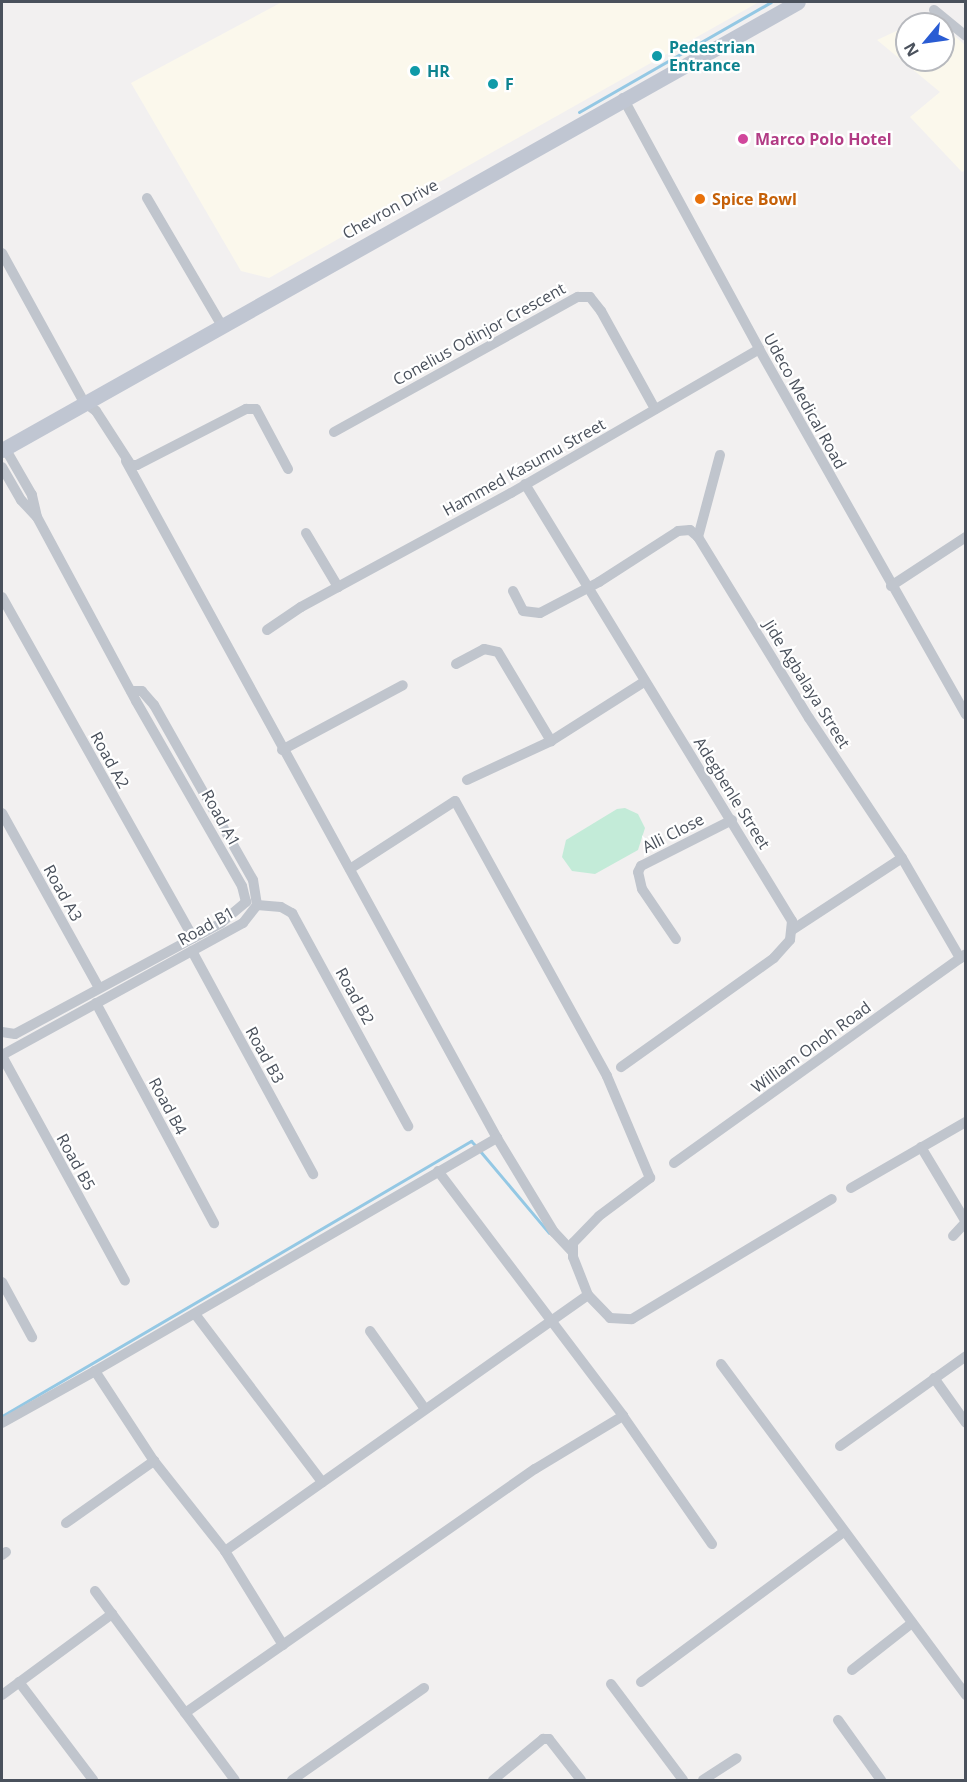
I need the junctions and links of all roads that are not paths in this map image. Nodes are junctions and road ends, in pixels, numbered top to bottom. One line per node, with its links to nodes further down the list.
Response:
1 (798, 2): 4 (main road, Chevron Drive)
2 (934, 10): 3 (street)
3 (966, 36)
4 (623, 98): 7 (main road, Chevron Drive); 8 (street, Udeco Medical Road)
5 (147, 198): 7 (street)
6 (2, 253): 9 (street)
7 (221, 324): 9 (main road, Chevron Drive)
8 (759, 349): 10 (street, Hammed Kasumu Street); 23 (street, Udeco Medical Road)
9 (84, 402): 12 (main road, Chevron Drive); 14 (street)
10 (655, 409): 11 (street, Conelius Odinjor Crescent); 17 (street, Hammed Kasumu Street)
11 (334, 432)
12 (3, 449): 18 (street)
13 (720, 455): 20 (street)
14 (126, 461): 16 (street); 34 (street)
15 (2, 467): 18 (street)
16 (288, 469)
17 (525, 484): 22 (street, Hammed Kasumu Street); 24 (street, Adegbenle Street)
18 (37, 517): 31 (street, Road A1)
19 (306, 533): 22 (street)
20 (698, 537): 24 (street); 38 (street, Jide Agbalaya Street)
21 (966, 537): 23 (street)
22 (338, 586): 27 (street, Hammed Kasumu Street)
23 (891, 586): 32 (street, Udeco Medical Road)
24 (586, 588): 25 (street); 29 (street, Adegbenle Street)
25 (513, 591)
26 (2, 597): 42 (street, Road A2)
27 (267, 630)
28 (456, 664): 33 (street)
29 (644, 682): 33 (street); 37 (street, Adegbenle Street)
30 (403, 685): 34 (street)
31 (131, 691): 40 (street, Road B1); 42 (street, Road A1)
32 (966, 715)
33 (551, 741): 35 (street)
34 (282, 750): 39 (street)
35 (467, 780)
36 (2, 813): 46 (street, Road A3)
37 (732, 820): 41 (street, Adegbenle Street); 43 (street, Alli Close)
38 (902, 858): 41 (street); 45 (street, Jide Agbalaya Street)
39 (350, 869): 53 (street); 62 (street)
40 (257, 905): 44 (street, Road B1); 52 (street, Road B2)
41 (792, 930): 50 (street)
42 (193, 938): 46 (street, Road A1)
43 (676, 939)
44 (192, 951): 47 (street, Road B1); 57 (street, Road B3)
45 (963, 956): 55 (street, William Onoh Road)
46 (99, 988): 48 (street, Road A1)
47 (96, 1003): 49 (street, Road B1); 60 (street, Road B4)
48 (2, 1032)
49 (2, 1056): 63 (street, Road B5)
50 (621, 1066)
51 (966, 1122): 54 (street)
52 (408, 1126)
53 (497, 1138): 56 (street); 62 (street)
54 (921, 1147): 58 (street); 61 (street)
55 (674, 1163)
56 (438, 1171): 66 (street); 67 (street)
57 (313, 1174)
58 (851, 1188)
59 (832, 1199): 65 (street)
60 (214, 1223)
61 (953, 1236)
62 (572, 1250): 65 (street)
63 (124, 1281)
64 (2, 1282): 69 (street)
65 (588, 1295): 67 (street)
66 (195, 1314): 72 (street); 80 (street)
67 (548, 1320): 74 (street); 75 (street)
68 (370, 1331): 74 (street)
69 (32, 1337)
70 (966, 1356): 73 (street)
71 (722, 1364): 82 (street)
72 (95, 1371): 76 (street); 79 (street)
73 (934, 1378): 77 (street); 78 (street)
74 (426, 1409): 80 (street)
75 (623, 1416): 83 (street); 88 (street)
76 (2, 1423)
77 (966, 1423)
78 (840, 1446)
79 (154, 1461): 81 (street); 84 (street)
80 (322, 1482): 84 (street)
81 (66, 1522)
82 (844, 1532): 87 (street); 91 (street)
83 (712, 1544)
84 (225, 1551): 88 (street)
85 (95, 1591): 86 (street)
86 (112, 1614): 90 (street); 96 (street)
87 (912, 1623): 89 (street); 95 (street)
88 (283, 1645): 96 (street)
89 (852, 1670)
90 (19, 1682): 94 (street); 99 (street)
91 (641, 1683)
92 (611, 1684): 104 (street)
93 (424, 1688): 101 (street)
94 (2, 1695)
95 (966, 1695)
96 (185, 1713): 100 (street)
97 (838, 1720): 106 (street)
98 (737, 1758): 105 (street)
99 (93, 1780)
100 (235, 1780)
101 (292, 1780)
102 (493, 1780): 103 (street)
103 (581, 1780)
104 (683, 1780)
105 (703, 1780)
106 (881, 1780)

